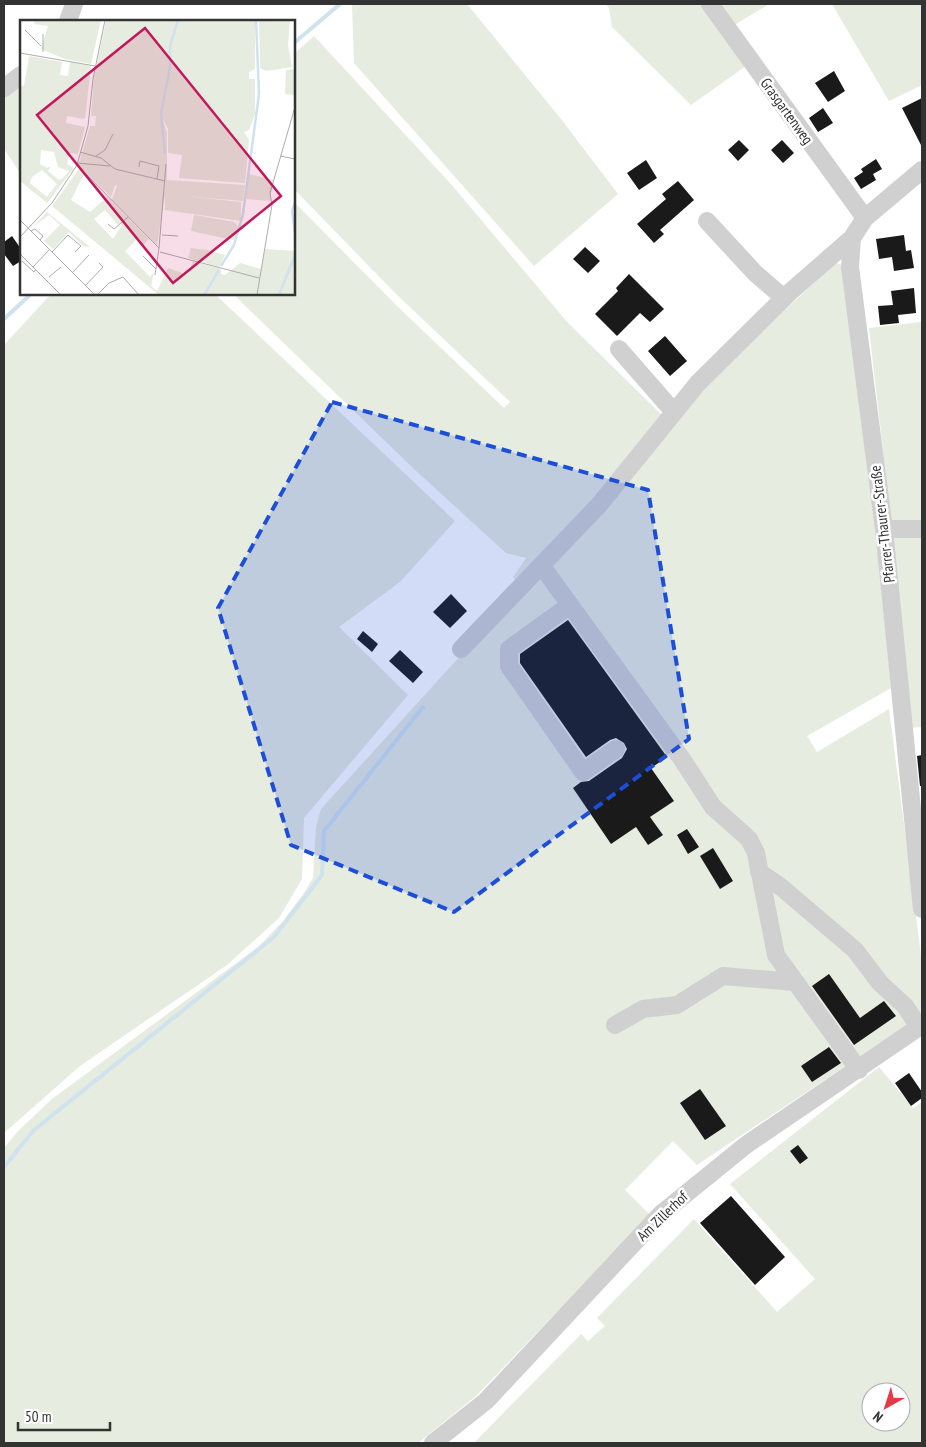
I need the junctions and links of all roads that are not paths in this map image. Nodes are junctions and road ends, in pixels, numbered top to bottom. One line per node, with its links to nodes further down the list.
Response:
1 (74, 4): 3 (street)
2 (710, 4): 7 (street, Grasgartenweg)
3 (68, 20)
4 (20, 76): 5 (street)
5 (4, 88)
6 (922, 170): 7 (street, Pfarrer-Thaurer-Straße)
7 (865, 218): 9 (street, Pfarrer-Thaurer-Straße)
8 (707, 221): 10 (street)
9 (852, 238): 10 (street); 14 (street, Pfarrer-Thaurer-Straße)
10 (784, 298): 12 (street)
11 (619, 349): 12 (street)
12 (673, 411): 15 (street)
13 (922, 529): 14 (street)
14 (884, 530): 20 (street, Pfarrer-Thaurer-Straße)
15 (541, 565): 16 (street); 17 (street)
16 (570, 606): 18 (street); 19 (street)
17 (461, 649)
18 (616, 749)
19 (760, 872): 21 (street); 23 (street)
20 (922, 909)
21 (795, 982): 22 (street); 24 (street)
22 (615, 1025)
23 (921, 1026): 24 (street, Am Zillerhof)
24 (859, 1070): 25 (street, Am Zillerhof)
25 (434, 1443)

